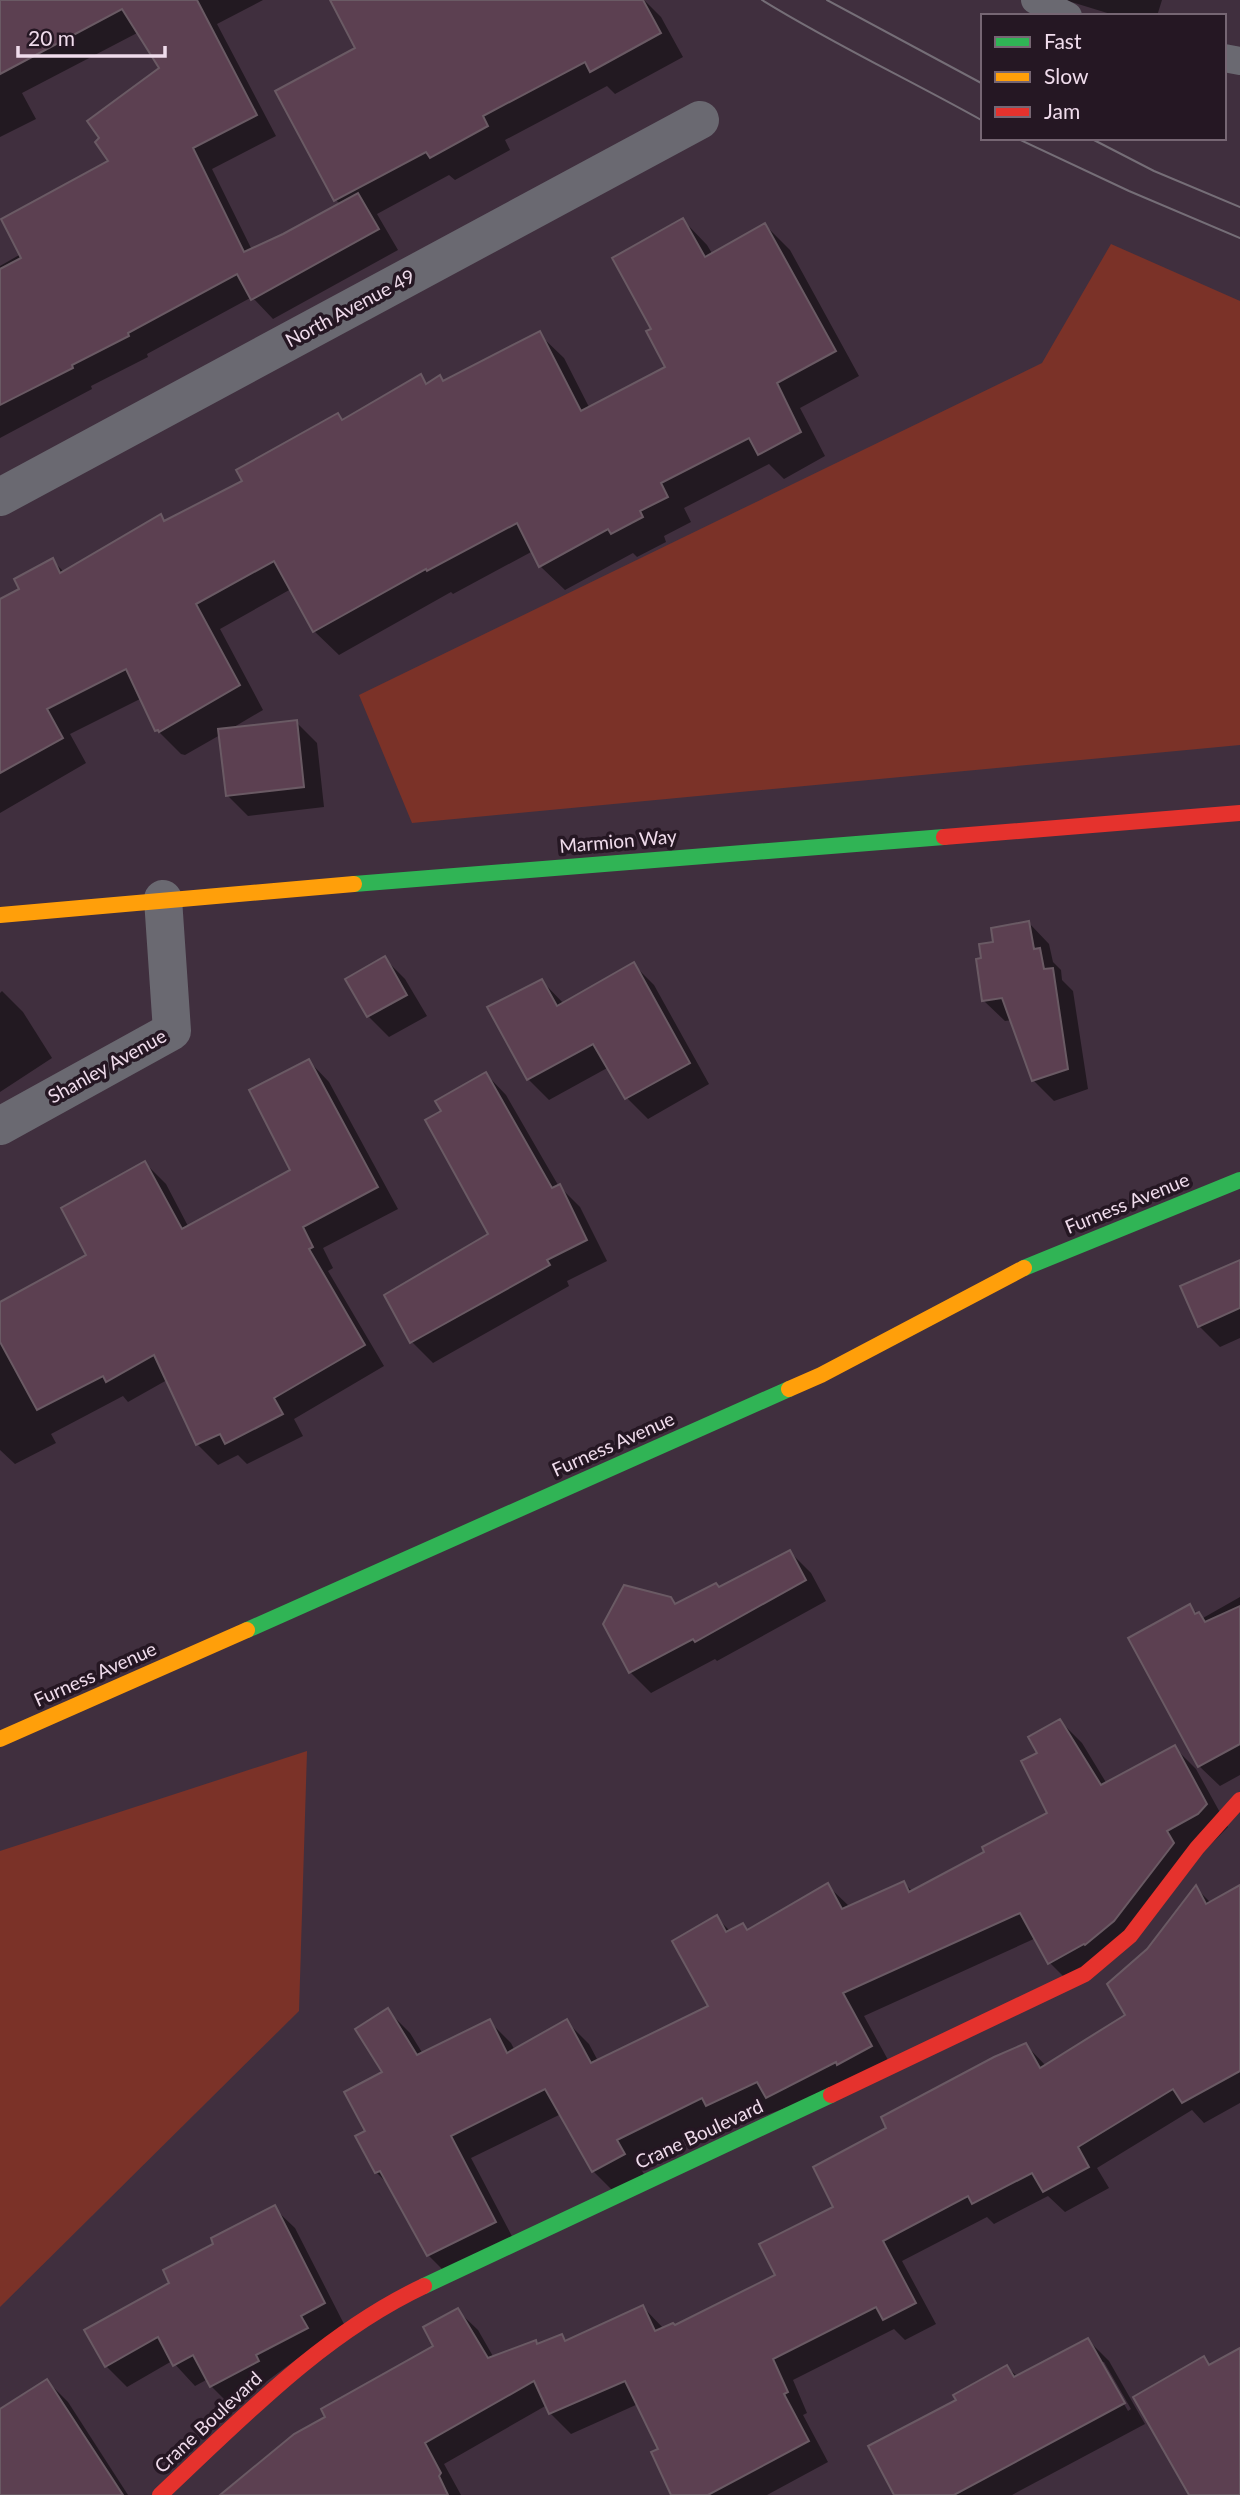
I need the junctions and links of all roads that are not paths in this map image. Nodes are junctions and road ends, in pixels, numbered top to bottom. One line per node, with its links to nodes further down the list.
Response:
1 (1035, 0): 2 (lane)
2 (1064, 14)
3 (700, 120): 4 (street, North Avenue 49)
4 (0, 497)
5 (1240, 813): 6 (street, Marmion Way)
6 (163, 899): 7 (street, Marmion Way); 8 (street, Shanley Avenue)
7 (0, 915)
8 (0, 1126)
9 (1240, 1180): 10 (street, Furness Avenue)
10 (0, 1739)
11 (1240, 1800): 12 (street, Crane Boulevard)
12 (160, 2495)

